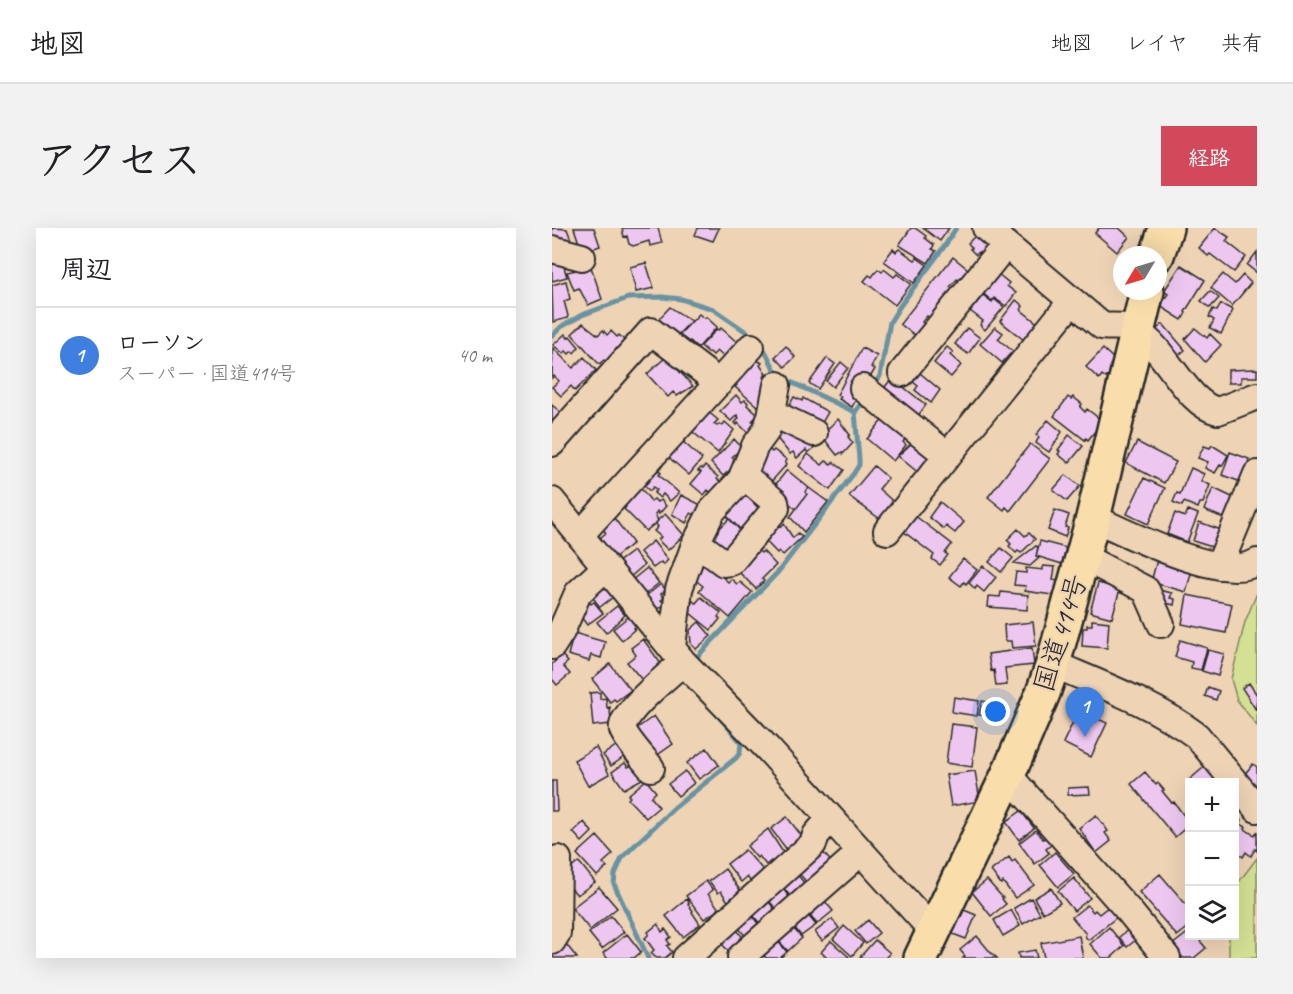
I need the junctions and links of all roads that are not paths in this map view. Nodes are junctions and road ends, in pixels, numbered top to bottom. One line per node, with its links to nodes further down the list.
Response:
1 (986, 228): 3 (street)
2 (1166, 228): 4 (highway)
3 (1006, 244): 8 (street); 11 (street)
4 (1160, 246)
5 (552, 249): 6 (street)
6 (582, 257)
7 (1145, 300): 9 (highway, 国道414号)
8 (1072, 301): 9 (street); 19 (street)
9 (1136, 333): 15 (street); 23 (highway, 国道414号)
10 (751, 347): 12 (street)
11 (902, 373)
12 (719, 383): 18 (street); 25 (street)
13 (777, 385): 16 (street)
14 (867, 390): 19 (street)
15 (1257, 396)
16 (772, 412): 17 (street); 21 (street)
17 (814, 433)
18 (552, 443)
19 (947, 455): 24 (street)
20 (1257, 474): 29 (street)
21 (743, 475): 26 (street); 26 (street)
22 (552, 501): 25 (street)
23 (1094, 518): 27 (highway, 国道414号); 29 (street)
24 (887, 531)
25 (580, 536): 30 (street)
26 (696, 542): 33 (street)
27 (1083, 557): 31 (street); 34 (highway, 国道414号)
28 (1257, 562): 29 (street)
29 (1219, 566)
30 (606, 567): 32 (street); 33 (street)
31 (1161, 624)
32 (552, 646)
33 (677, 654): 35 (street); 38 (street)
34 (1053, 664): 36 (highway, 国道414号); 37 (street)
35 (651, 768)
36 (1008, 774): 42 (highway, 国道414号); 45 (street)
37 (1257, 809)
38 (830, 819): 39 (street); 44 (street)
39 (861, 852): 42 (street); 43 (street)
40 (558, 859): 41 (street)
41 (552, 941)
42 (928, 950)
43 (741, 957)
44 (686, 958)
45 (1167, 958)

